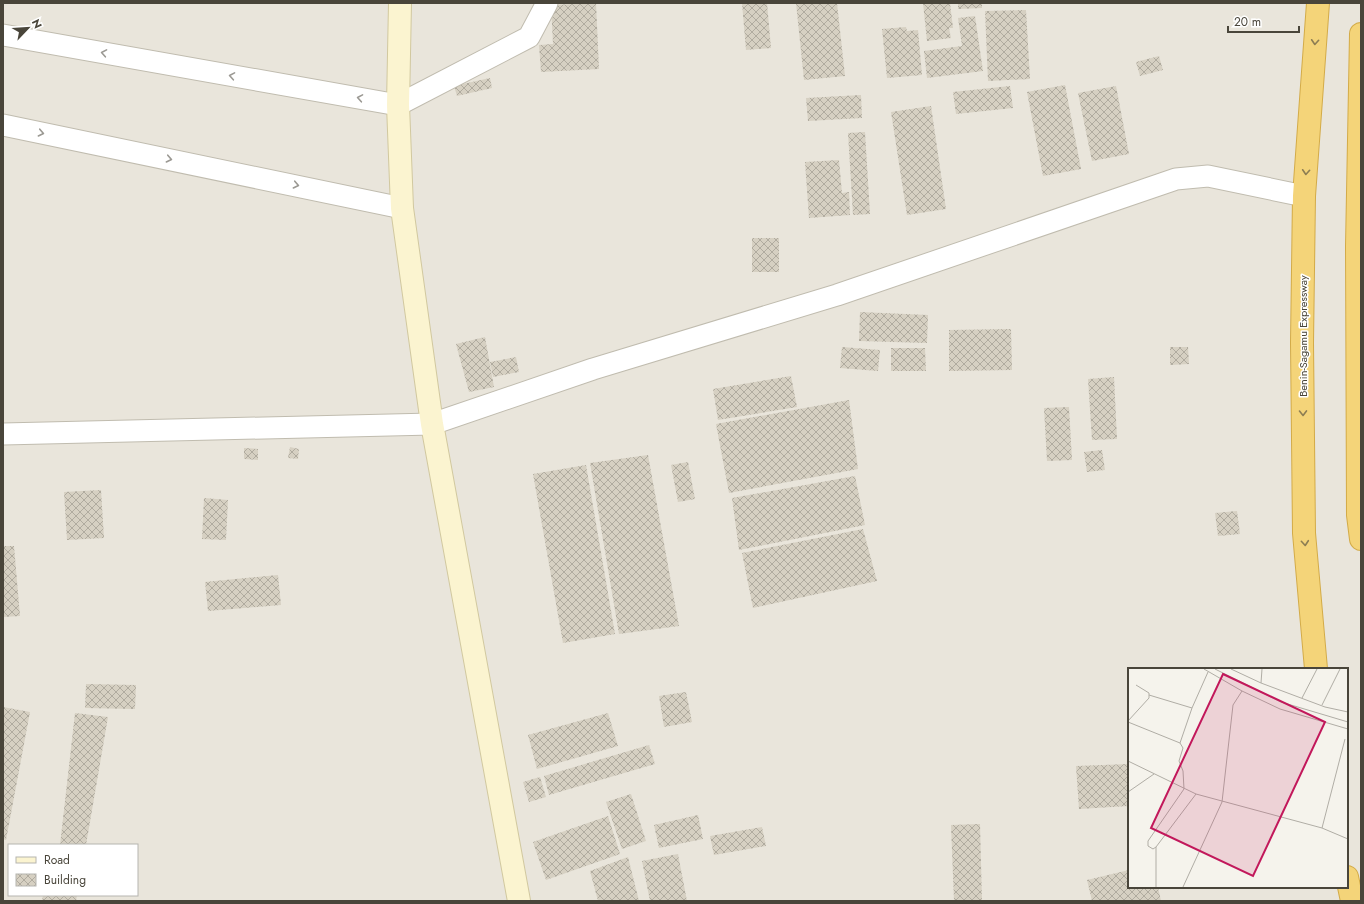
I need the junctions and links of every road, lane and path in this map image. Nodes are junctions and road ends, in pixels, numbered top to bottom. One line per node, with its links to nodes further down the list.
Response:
1 (400, 3): 6 (street)
2 (547, 3): 6 (street)
3 (1318, 3): 8 (highway, Benin-Sagamu Expressway, one-way to 8)
4 (1361, 34): 12 (highway)
5 (3, 35): 6 (street, one-way to 5)
6 (398, 105): 9 (street)
7 (3, 125): 9 (street, one-way to 9)
8 (1304, 196): 10 (street); 13 (highway, Benin-Sagamu Expressway, one-way to 13)
9 (402, 208): 10 (street)
10 (432, 424): 11 (street); 15 (street)
11 (3, 434)
12 (1361, 539)
13 (1316, 668)
14 (1348, 882): 16 (highway)
15 (519, 901)
16 (1352, 901)

